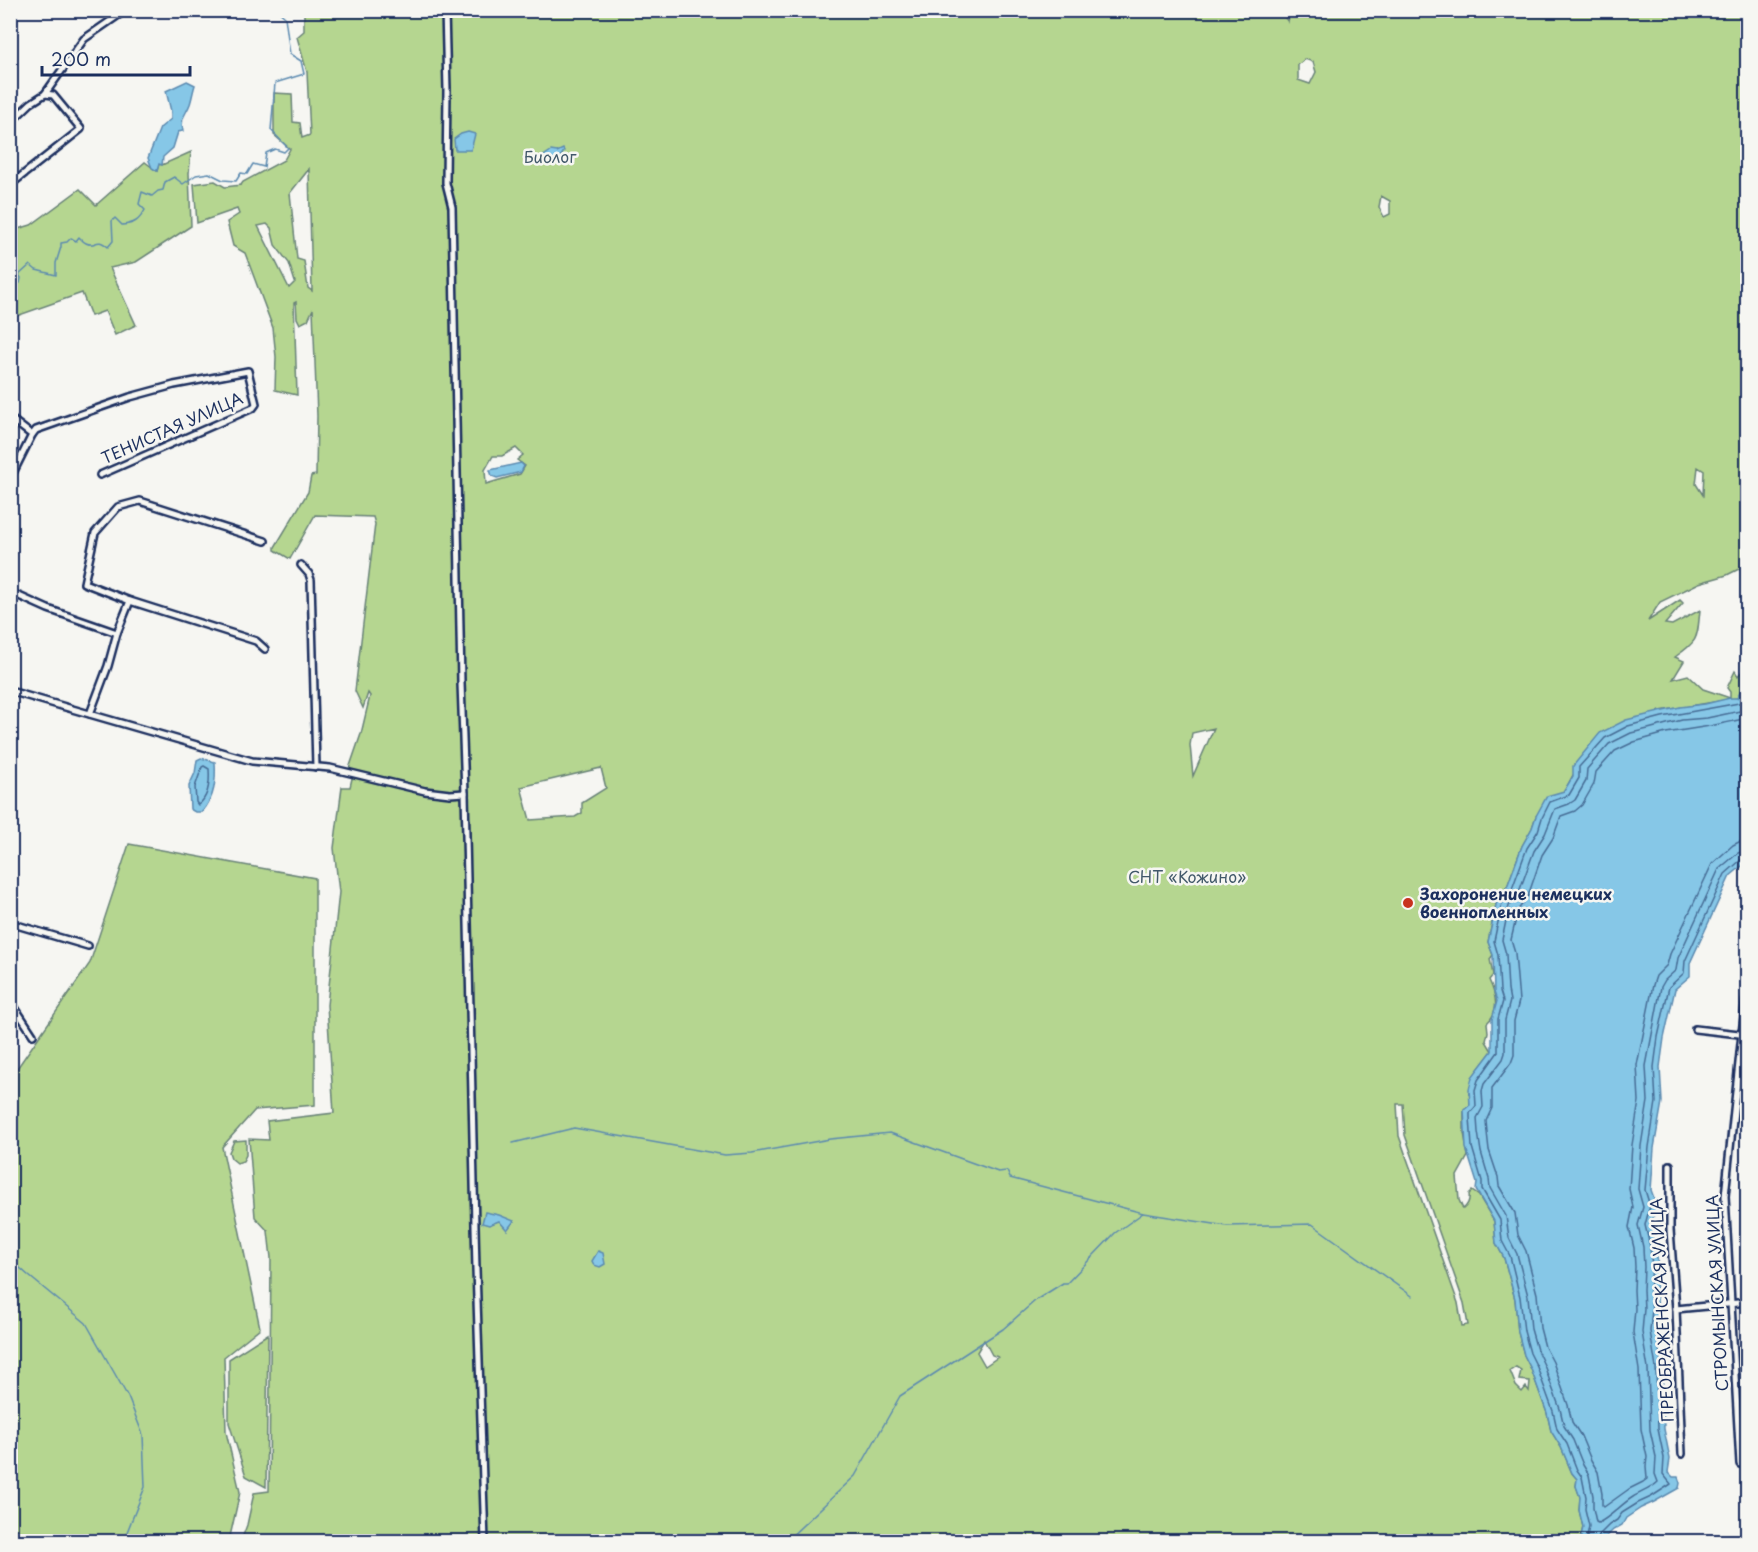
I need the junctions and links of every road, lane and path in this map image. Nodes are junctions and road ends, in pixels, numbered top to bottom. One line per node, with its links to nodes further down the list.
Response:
1 (126, 10): 3 (street)
2 (445, 10): 19 (street)
3 (45, 94): 4 (street); 5 (street)
4 (10, 123)
5 (10, 184)
6 (10, 418): 7 (street)
7 (32, 435): 8 (street, ТЕНИСТАЯ УЛИЦА); 9 (street)
8 (100, 475)
9 (10, 479)
10 (265, 541): 13 (street)
11 (301, 565): 18 (street)
12 (10, 592): 14 (street)
13 (130, 601): 14 (street); 15 (street)
14 (117, 633): 17 (street)
15 (265, 649)
16 (10, 691): 17 (street)
17 (90, 714): 18 (street)
18 (316, 767): 19 (street)
19 (465, 793): 33 (street)
20 (10, 923): 21 (street)
21 (88, 946)
22 (1748, 977): 26 (street, СТРОМЫНСКАЯ УЛИЦА)
23 (10, 1000): 25 (street)
24 (1695, 1029): 26 (street)
25 (33, 1035)
26 (1745, 1035): 29 (street, СТРОМЫНСКАЯ УЛИЦА)
27 (1670, 1165): 30 (street, ПРЕОБРАЖЕНСКАЯ УЛИЦА)
28 (1748, 1302): 29 (street)
29 (1731, 1304): 30 (street); 32 (street, СТРОМЫНСКАЯ УЛИЦА)
30 (1676, 1309): 31 (street, ПРЕОБРАЖЕНСКАЯ УЛИЦА)
31 (1682, 1454)
32 (1740, 1464)
33 (485, 1542)

